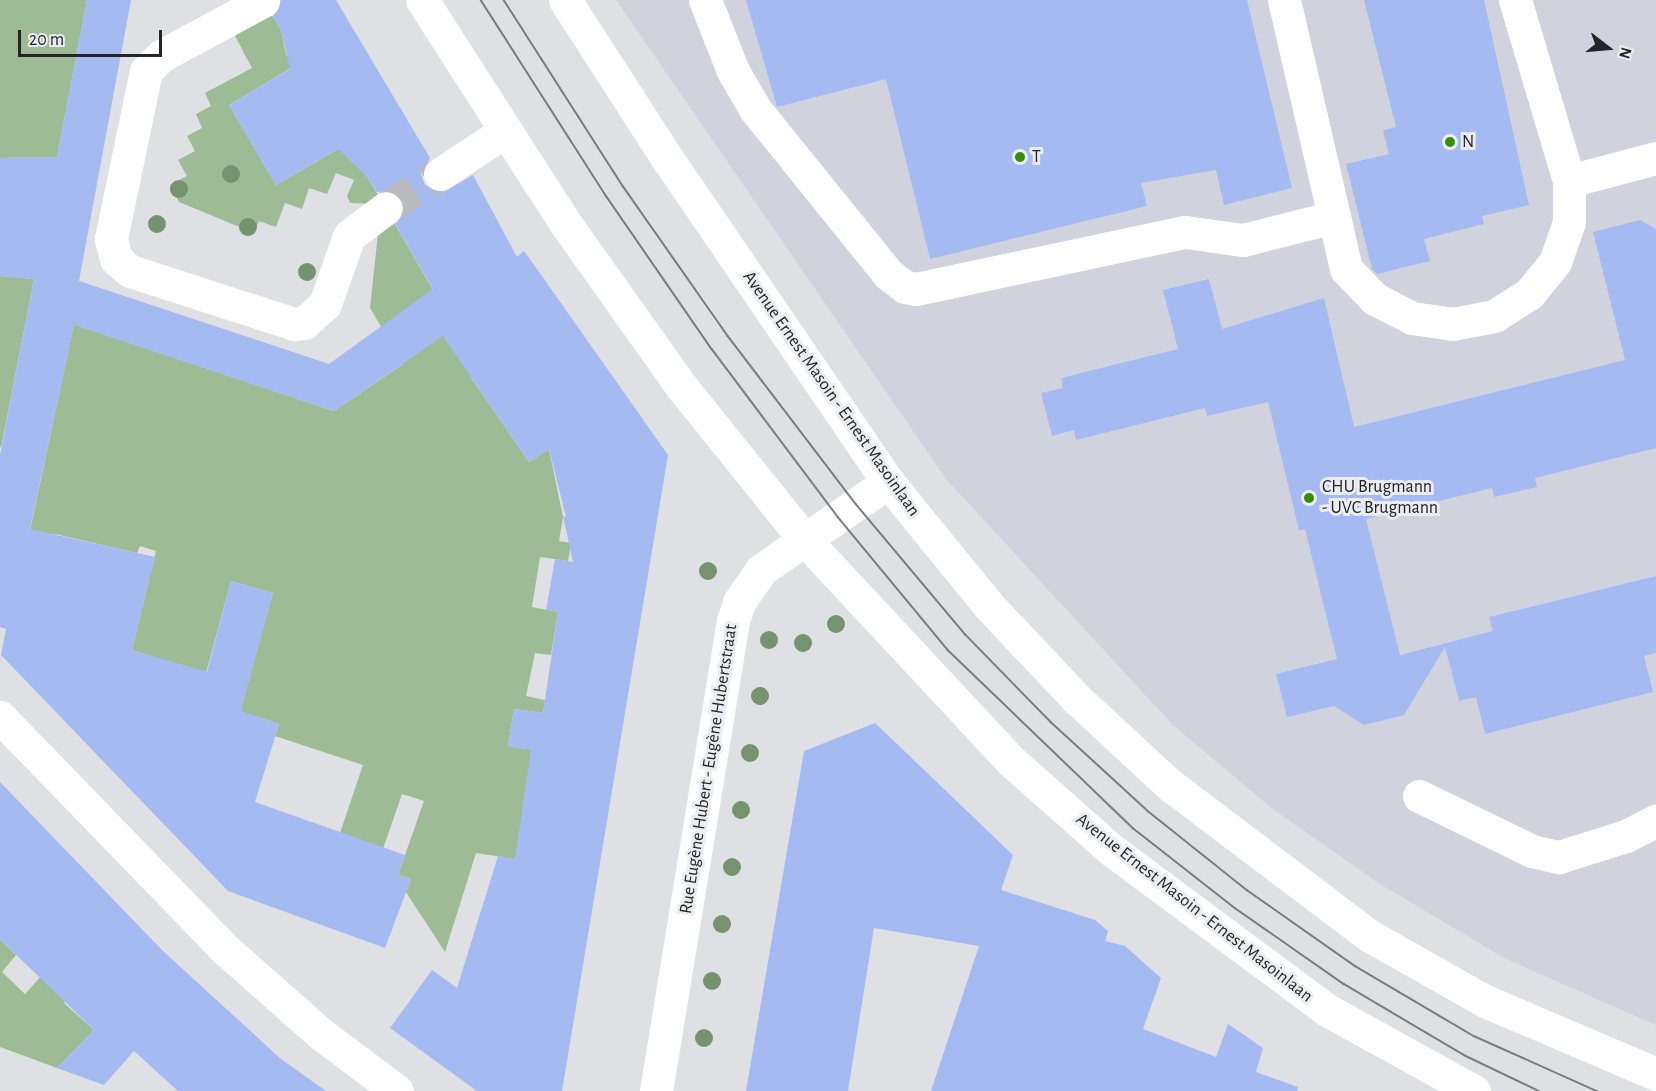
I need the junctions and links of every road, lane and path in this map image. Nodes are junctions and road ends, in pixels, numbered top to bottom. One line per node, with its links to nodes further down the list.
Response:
1 (422, 0): 7 (street, Avenue Ernest Masoin - Ernest Masoinlaan)
2 (565, 0): 13 (street, Avenue Ernest Masoin - Ernest Masoinlaan)
3 (705, 0): 12 (street)
4 (1284, 0): 12 (street)
5 (1515, 0): 10 (street)
6 (263, 1): 11 (street)
7 (504, 132): 9 (street); 14 (street, Avenue Ernest Masoin - Ernest Masoinlaan)
8 (1656, 158): 10 (street)
9 (440, 174)
10 (1569, 181): 12 (street)
11 (386, 208)
12 (1334, 217)
13 (888, 482): 14 (street, Rue Eugène Hubert - Eugène Hubertstraat); 18 (street, Avenue Ernest Masoin - Ernest Masoinlaan)
14 (805, 540): 20 (street, Rue Eugène Hubert - Eugène Hubertstraat); 21 (street, Avenue Ernest Masoin - Ernest Masoinlaan)
15 (0, 717): 19 (street)
16 (1419, 796): 17 (street)
17 (1656, 821)
18 (1656, 1074)
19 (397, 1091)
20 (656, 1091)
21 (1474, 1091)

